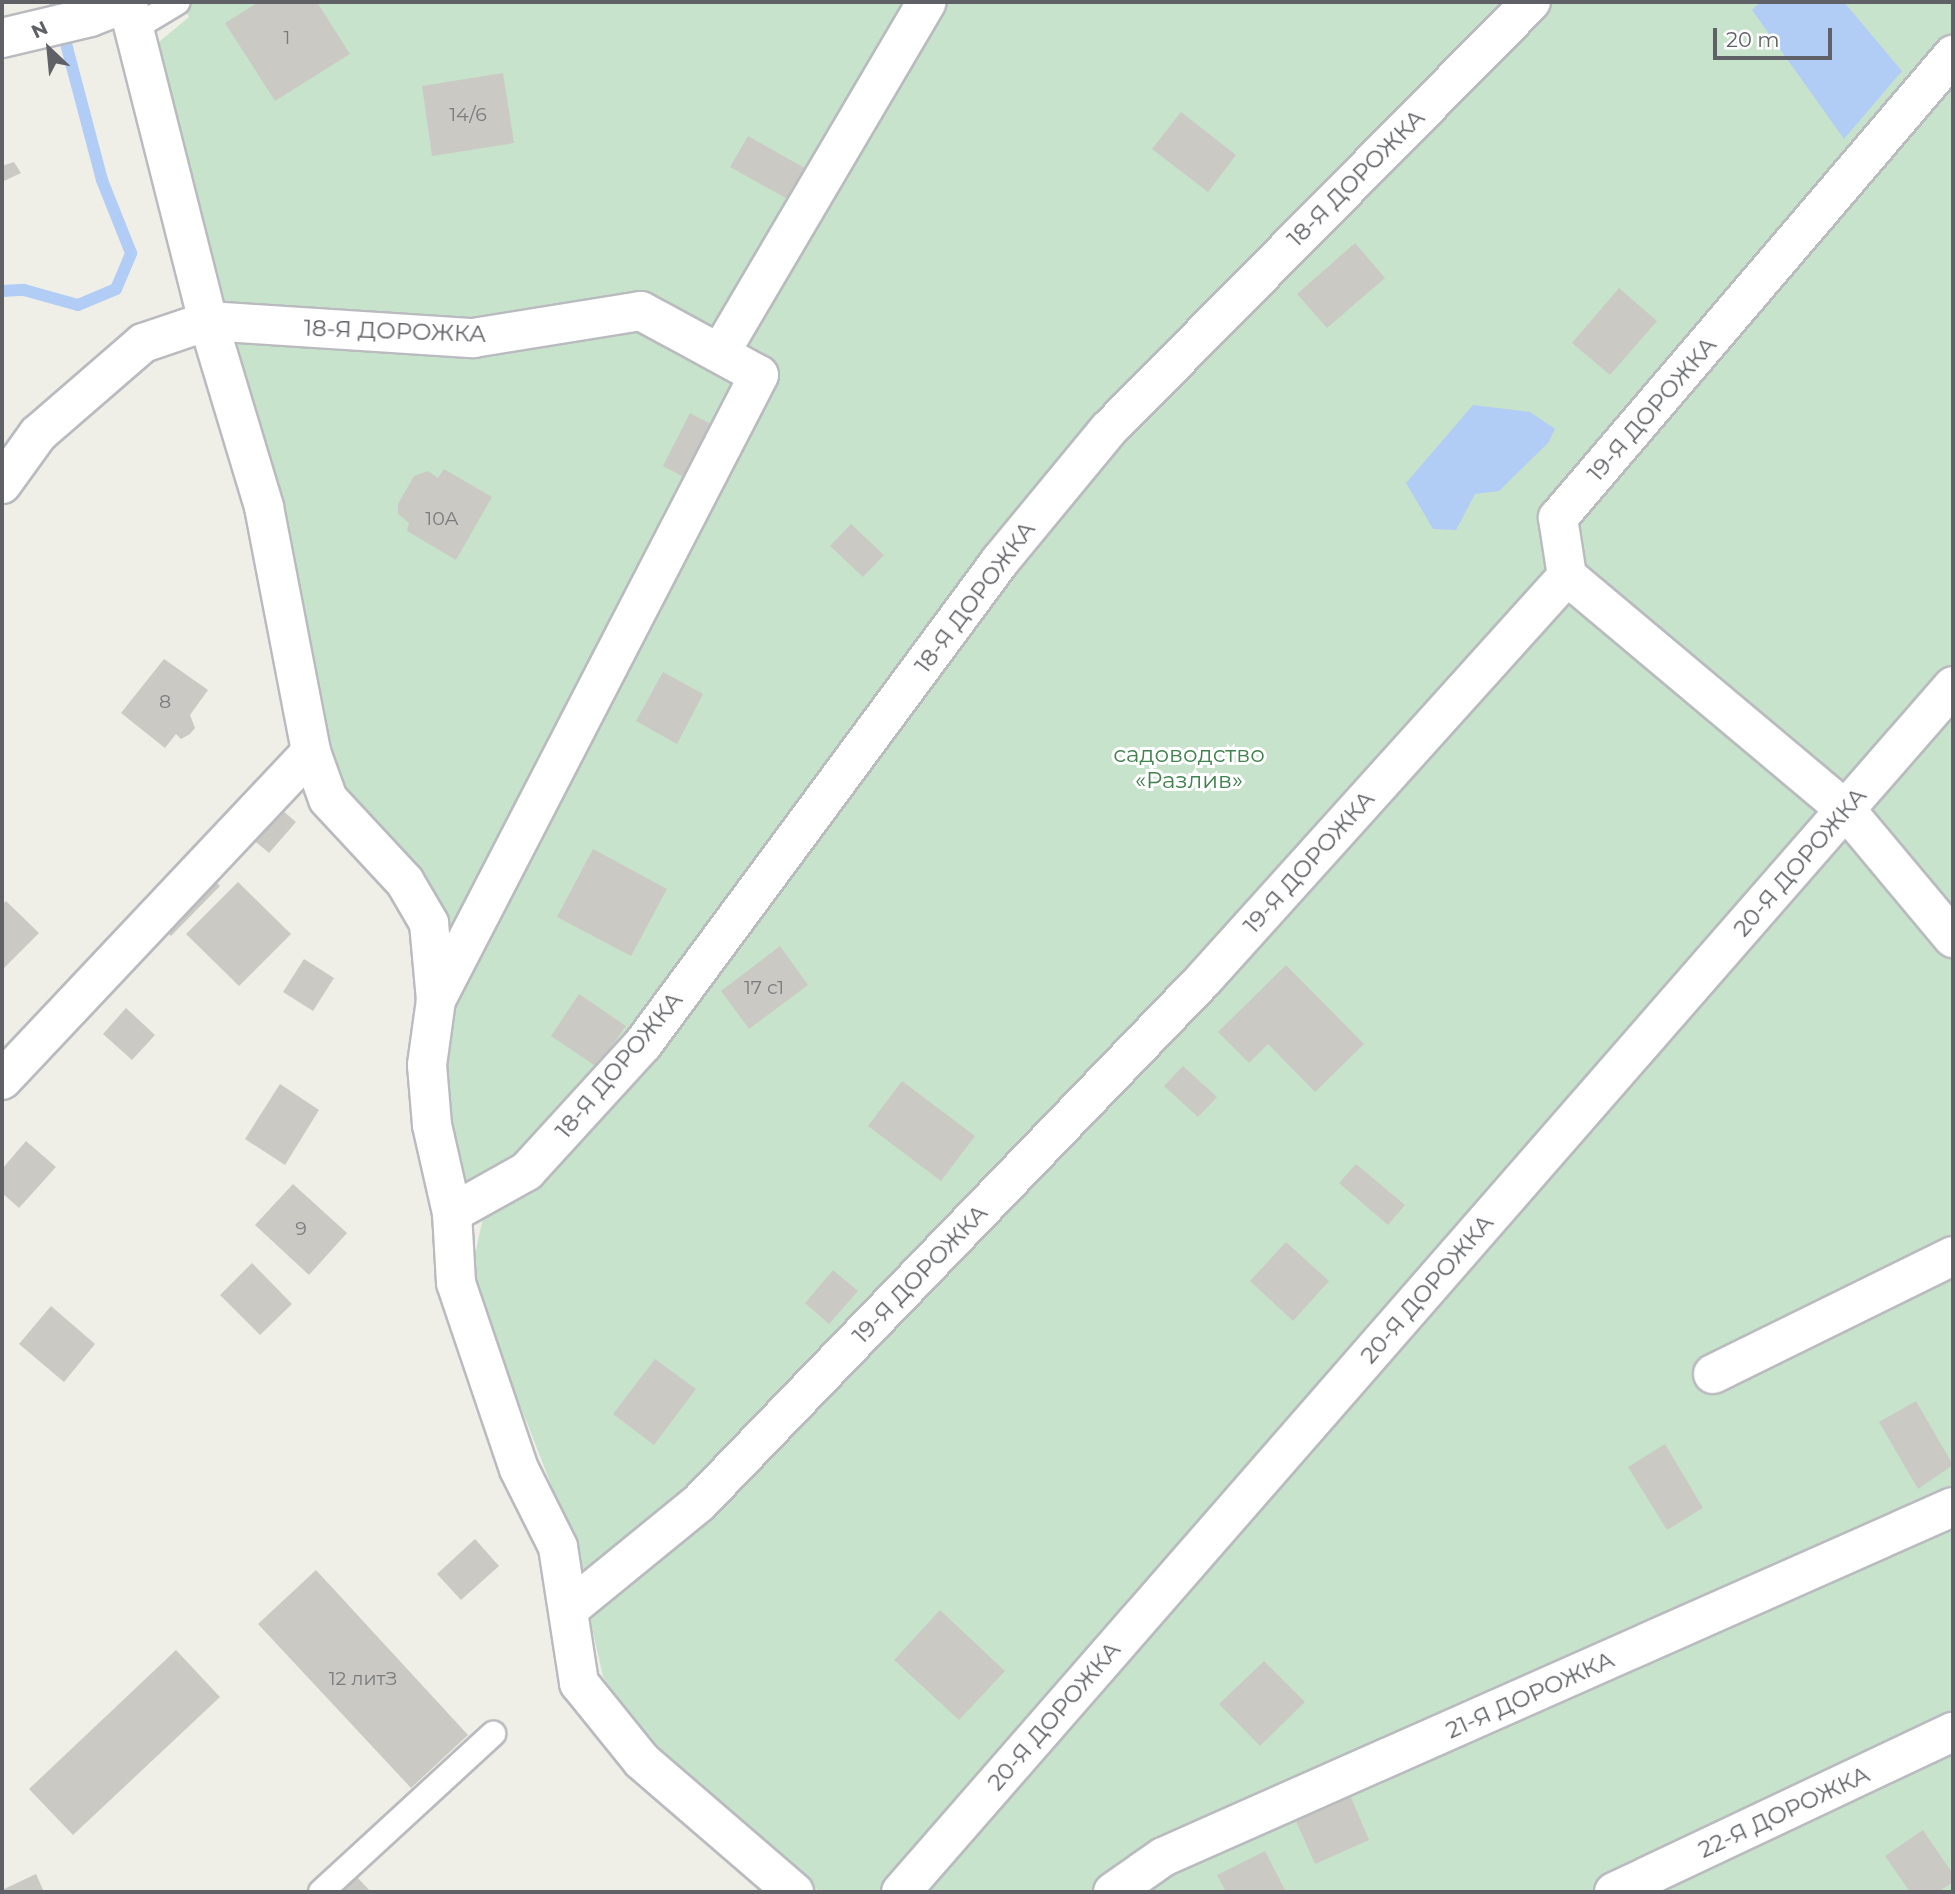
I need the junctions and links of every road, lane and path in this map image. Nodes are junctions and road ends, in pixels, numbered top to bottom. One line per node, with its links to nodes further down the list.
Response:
1 (178, 2): 4 (lane)
2 (927, 2): 8 (street)
3 (1531, 2): 17 (street, 18-Я ДОРОЖКА)
4 (130, 12): 5 (street); 7 (street)
5 (15, 25)
6 (1953, 55): 10 (street, 19-Я ДОРОЖКА)
7 (208, 321): 8 (street, 18-Я ДОРОЖКА); 9 (street, 18-Я ДОРОЖКА); 12 (street)
8 (720, 353): 15 (street, 18-Я ДОРОЖКА)
9 (2, 484)
10 (1567, 576): 13 (street); 21 (street, 19-Я ДОРОЖКА)
11 (1953, 686): 13 (street, 20-Я ДОРОЖКА)
12 (311, 752): 15 (street); 16 (street)
13 (1846, 810): 14 (street); 26 (street, 20-Я ДОРОЖКА)
14 (1953, 938)
15 (436, 1000): 17 (street)
16 (2, 1080)
17 (452, 1213): 21 (street)
18 (1953, 1256): 19 (street)
19 (1713, 1374)
20 (1953, 1507): 27 (street, 21-Я ДОРОЖКА)
21 (569, 1609): 25 (street)
22 (1953, 1732): 28 (street, 22-Я ДОРОЖКА)
23 (493, 1734): 24 (lane)
24 (321, 1892)
25 (794, 1892)
26 (901, 1892)
27 (1113, 1892)
28 (1614, 1892)

